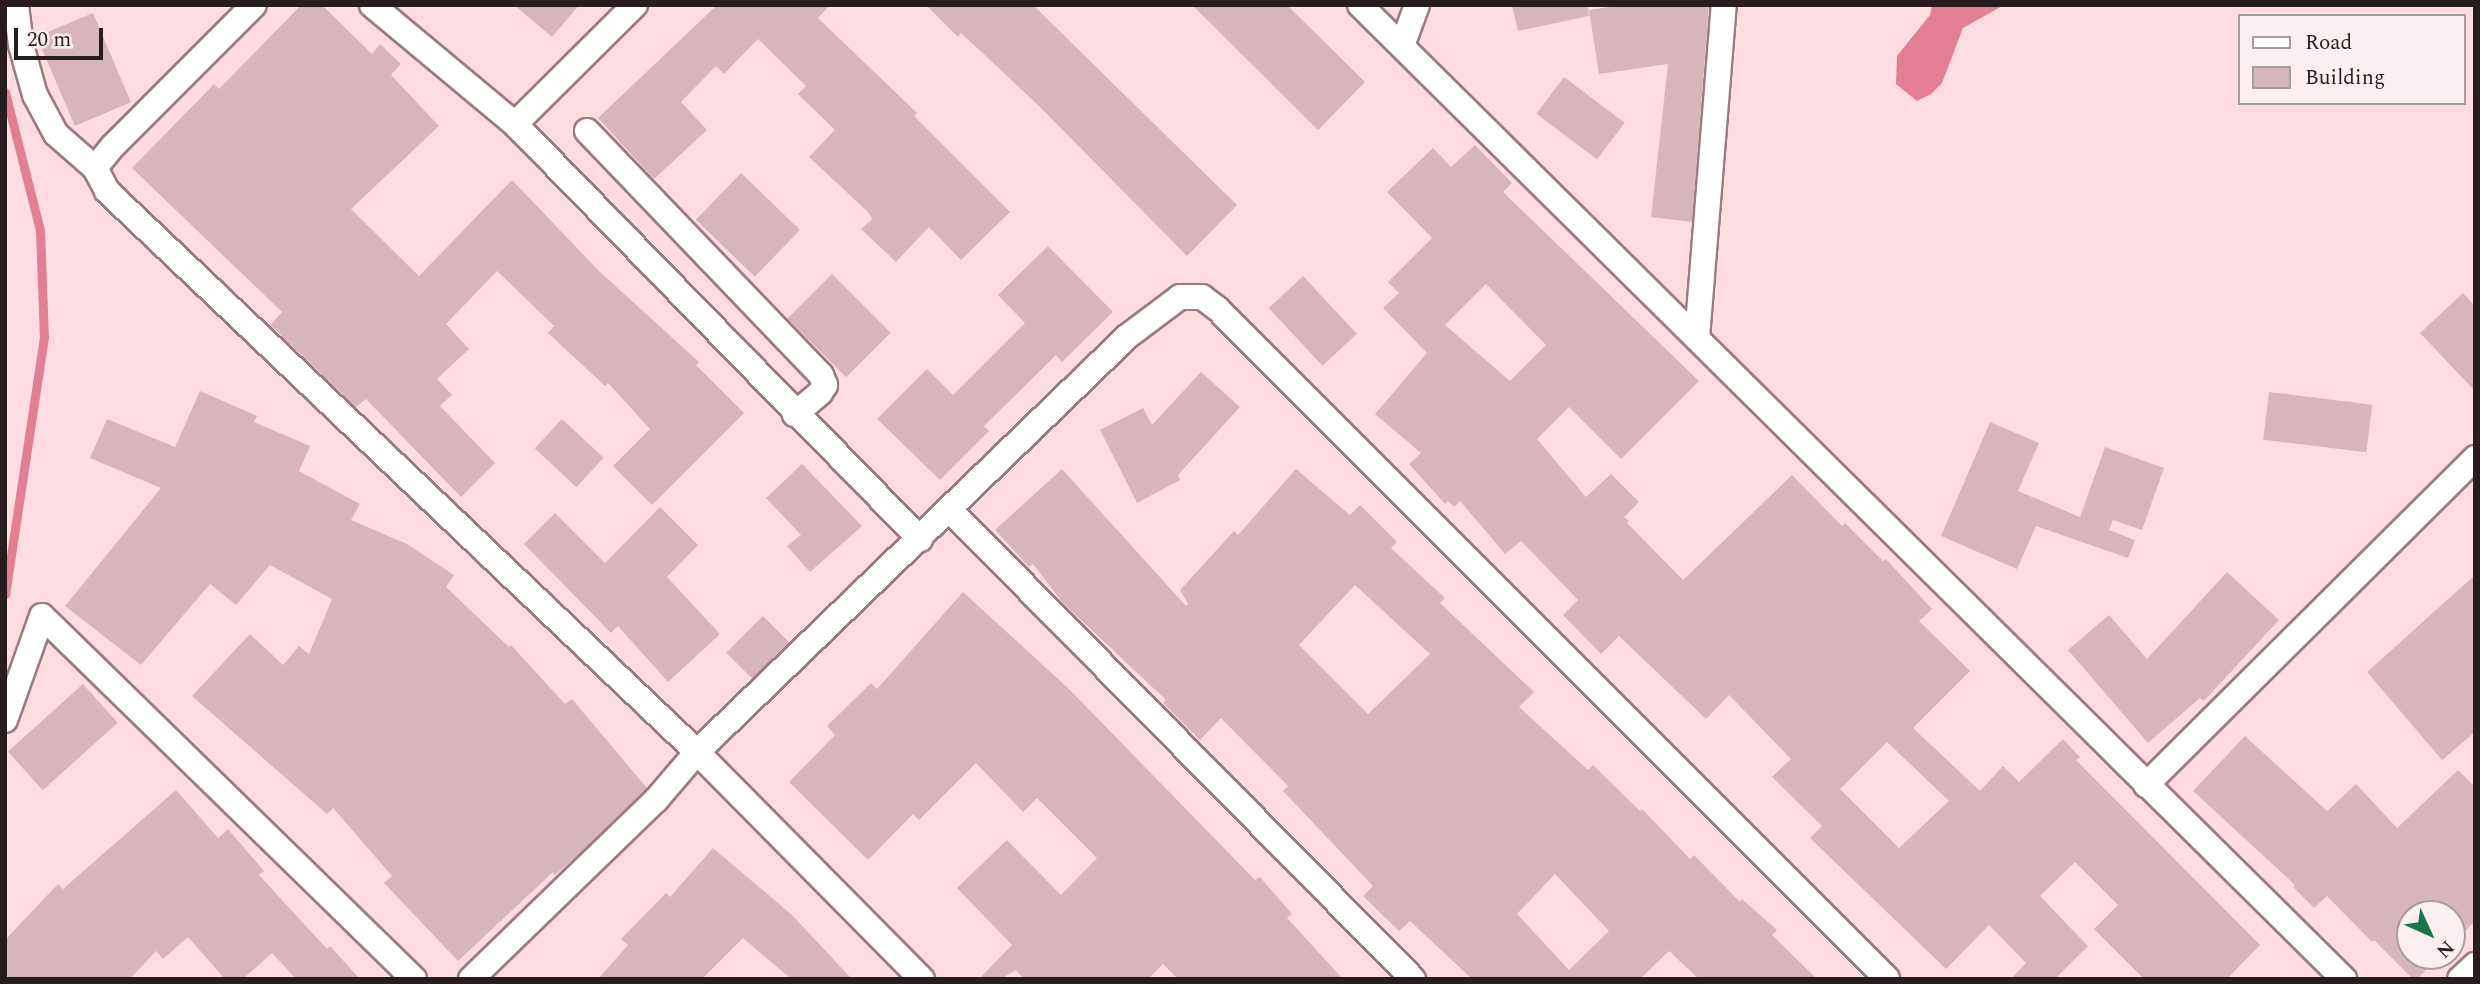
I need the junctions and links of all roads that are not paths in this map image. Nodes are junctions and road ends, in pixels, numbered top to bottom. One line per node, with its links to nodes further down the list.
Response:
1 (16, 5): 11 (street)
2 (254, 5): 11 (street)
3 (372, 5): 9 (street)
4 (635, 5): 9 (street)
5 (1360, 5): 8 (street)
6 (1417, 5): 8 (street)
7 (1724, 5): 12 (street)
8 (1402, 46): 12 (street)
9 (515, 124): 13 (street)
10 (587, 131): 13 (street)
11 (95, 168): 18 (street)
12 (1697, 338): 19 (street)
13 (795, 414): 16 (street)
14 (2475, 458): 19 (street)
15 (950, 510): 16 (street); 24 (street); 25 (street)
16 (920, 539): 18 (street)
17 (5, 720): 21 (street)
18 (697, 752): 22 (street); 23 (street)
19 (2146, 785): 26 (street)
20 (2475, 965): 27 (street)
21 (414, 979)
22 (471, 979)
23 (922, 979)
24 (1413, 979)
25 (1887, 979)
26 (2344, 979)
27 (2460, 979)

